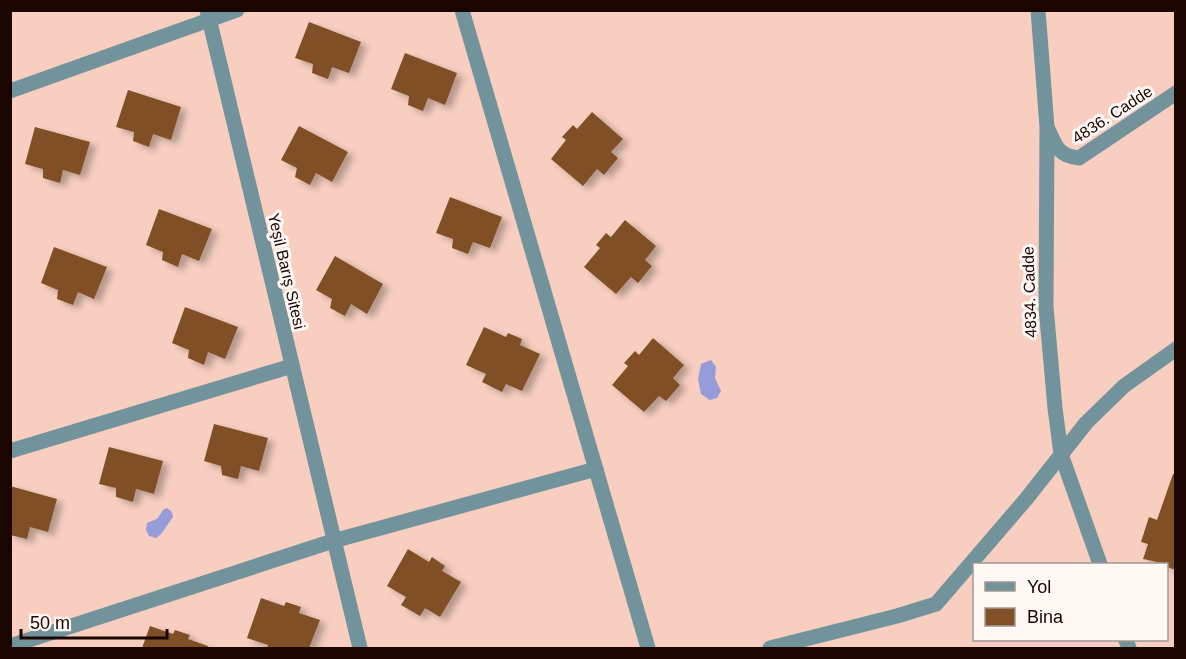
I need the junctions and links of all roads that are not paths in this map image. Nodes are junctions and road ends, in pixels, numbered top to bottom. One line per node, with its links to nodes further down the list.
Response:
1 (237, 10): 4 (street)
2 (462, 10): 12 (street)
3 (1038, 10): 7 (street, 4834. Cadde)
4 (208, 15): 5 (street); 9 (street, Yeşil Barış Sitesi)
5 (10, 91)
6 (1176, 93): 7 (street, 4836. Cadde)
7 (1047, 127): 11 (street, 4834. Cadde)
8 (1176, 349): 11 (street)
9 (292, 366): 10 (street); 13 (street, Yeşil Barış Sitesi)
10 (10, 450)
11 (1061, 454): 14 (street, 4834. Cadde); 18 (street)
12 (596, 469): 13 (street); 17 (street)
13 (333, 541): 15 (street); 16 (street, Yeşil Barış Sitesi)
14 (1100, 563)
15 (10, 646)
16 (360, 648)
17 (648, 648)
18 (770, 648)

